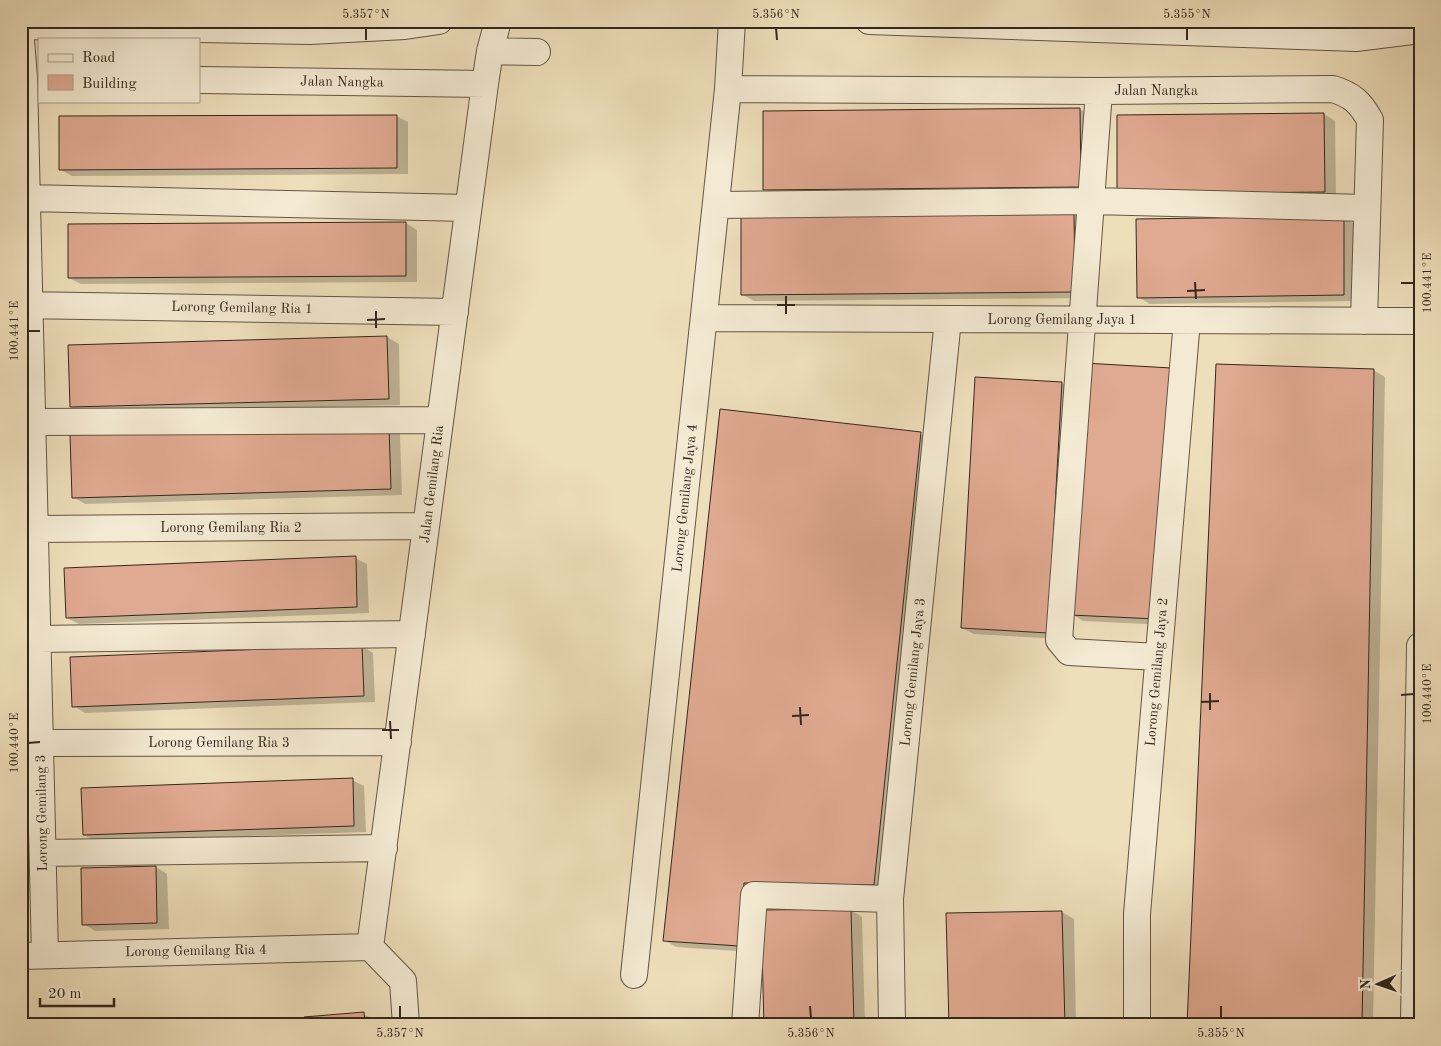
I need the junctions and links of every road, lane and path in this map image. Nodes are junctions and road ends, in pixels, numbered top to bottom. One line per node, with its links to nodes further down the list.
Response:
1 (439, 21): 6 (street)
2 (498, 21): 10 (street, Jalan Gemilang Ria)
3 (732, 21): 15 (street, Lorong Gemilang Jaya 4)
4 (869, 21): 8 (street)
5 (1404, 21): 7 (street)
6 (21, 26)
7 (1420, 26)
8 (1420, 30)
9 (21, 40): 12 (street, Lorong Gemilang 3)
10 (490, 51): 11 (street); 14 (street, Jalan Gemilang Ria)
11 (538, 52)
12 (28, 78): 17 (street, Lorong Gemilang 3)
13 (200, 80): 14 (street, Jalan Nangka)
14 (485, 84): 20 (street, Jalan Gemilang Ria)
15 (728, 89): 16 (street, Jalan Nangka); 19 (street, Lorong Gemilang Jaya 4)
16 (1099, 91): 18 (street); 21 (street, Jalan Nangka)
17 (25, 191): 20 (street); 22 (street, Lorong Gemilang 3)
18 (1092, 201): 19 (street); 21 (street); 26 (street)
19 (716, 205): 24 (street, Lorong Gemilang Jaya 4)
20 (468, 208): 23 (street, Jalan Gemilang Ria)
21 (1367, 208): 28 (street, Jalan Nangka)
22 (25, 305): 23 (street, Lorong Gemilang Ria 1); 31 (street, Lorong Gemilang 3)
23 (455, 312): 30 (street, Jalan Gemilang Ria)
24 (704, 318): 25 (street, Lorong Gemilang Jaya 1); 46 (street, Lorong Gemilang Jaya 4)
25 (948, 319): 26 (street, Lorong Gemilang Jaya 1); 43 (street, Lorong Gemilang Jaya 3)
26 (1083, 320): 27 (street, Lorong Gemilang Jaya 1); 37 (street)
27 (1186, 320): 28 (street, Lorong Gemilang Jaya 1); 37 (street, Lorong Gemilang Jaya 2)
28 (1364, 321): 29 (street, Lorong Gemilang Jaya 1)
29 (1420, 321)
30 (440, 420): 31 (street); 32 (street, Jalan Gemilang Ria)
31 (32, 422): 33 (street, Lorong Gemilang 3)
32 (426, 526): 33 (street, Lorong Gemilang Ria 2); 35 (street, Jalan Gemilang Ria)
33 (35, 529): 34 (street, Lorong Gemilang 3)
34 (32, 634): 35 (street); 39 (street, Lorong Gemilang 3)
35 (412, 634): 38 (street, Jalan Gemilang Ria)
36 (1420, 646): 40 (street)
37 (1158, 657): 50 (street, Lorong Gemilang Jaya 2)
38 (398, 742): 39 (street, Lorong Gemilang Ria 3); 41 (street, Jalan Gemilang Ria)
39 (40, 743): 42 (street, Lorong Gemilang 3)
40 (1418, 833): 51 (street)
41 (384, 848): 42 (street); 44 (street, Jalan Gemilang Ria)
42 (43, 853): 45 (street, Lorong Gemilang 3)
43 (890, 899): 48 (street); 49 (street, Lorong Gemilang Jaya 3)
44 (370, 947): 45 (street, Lorong Gemilang Ria 4); 47 (street)
45 (33, 956)
46 (634, 974)
47 (406, 1025)
48 (745, 1025)
49 (892, 1025)
50 (1137, 1025)
51 (1414, 1025)

